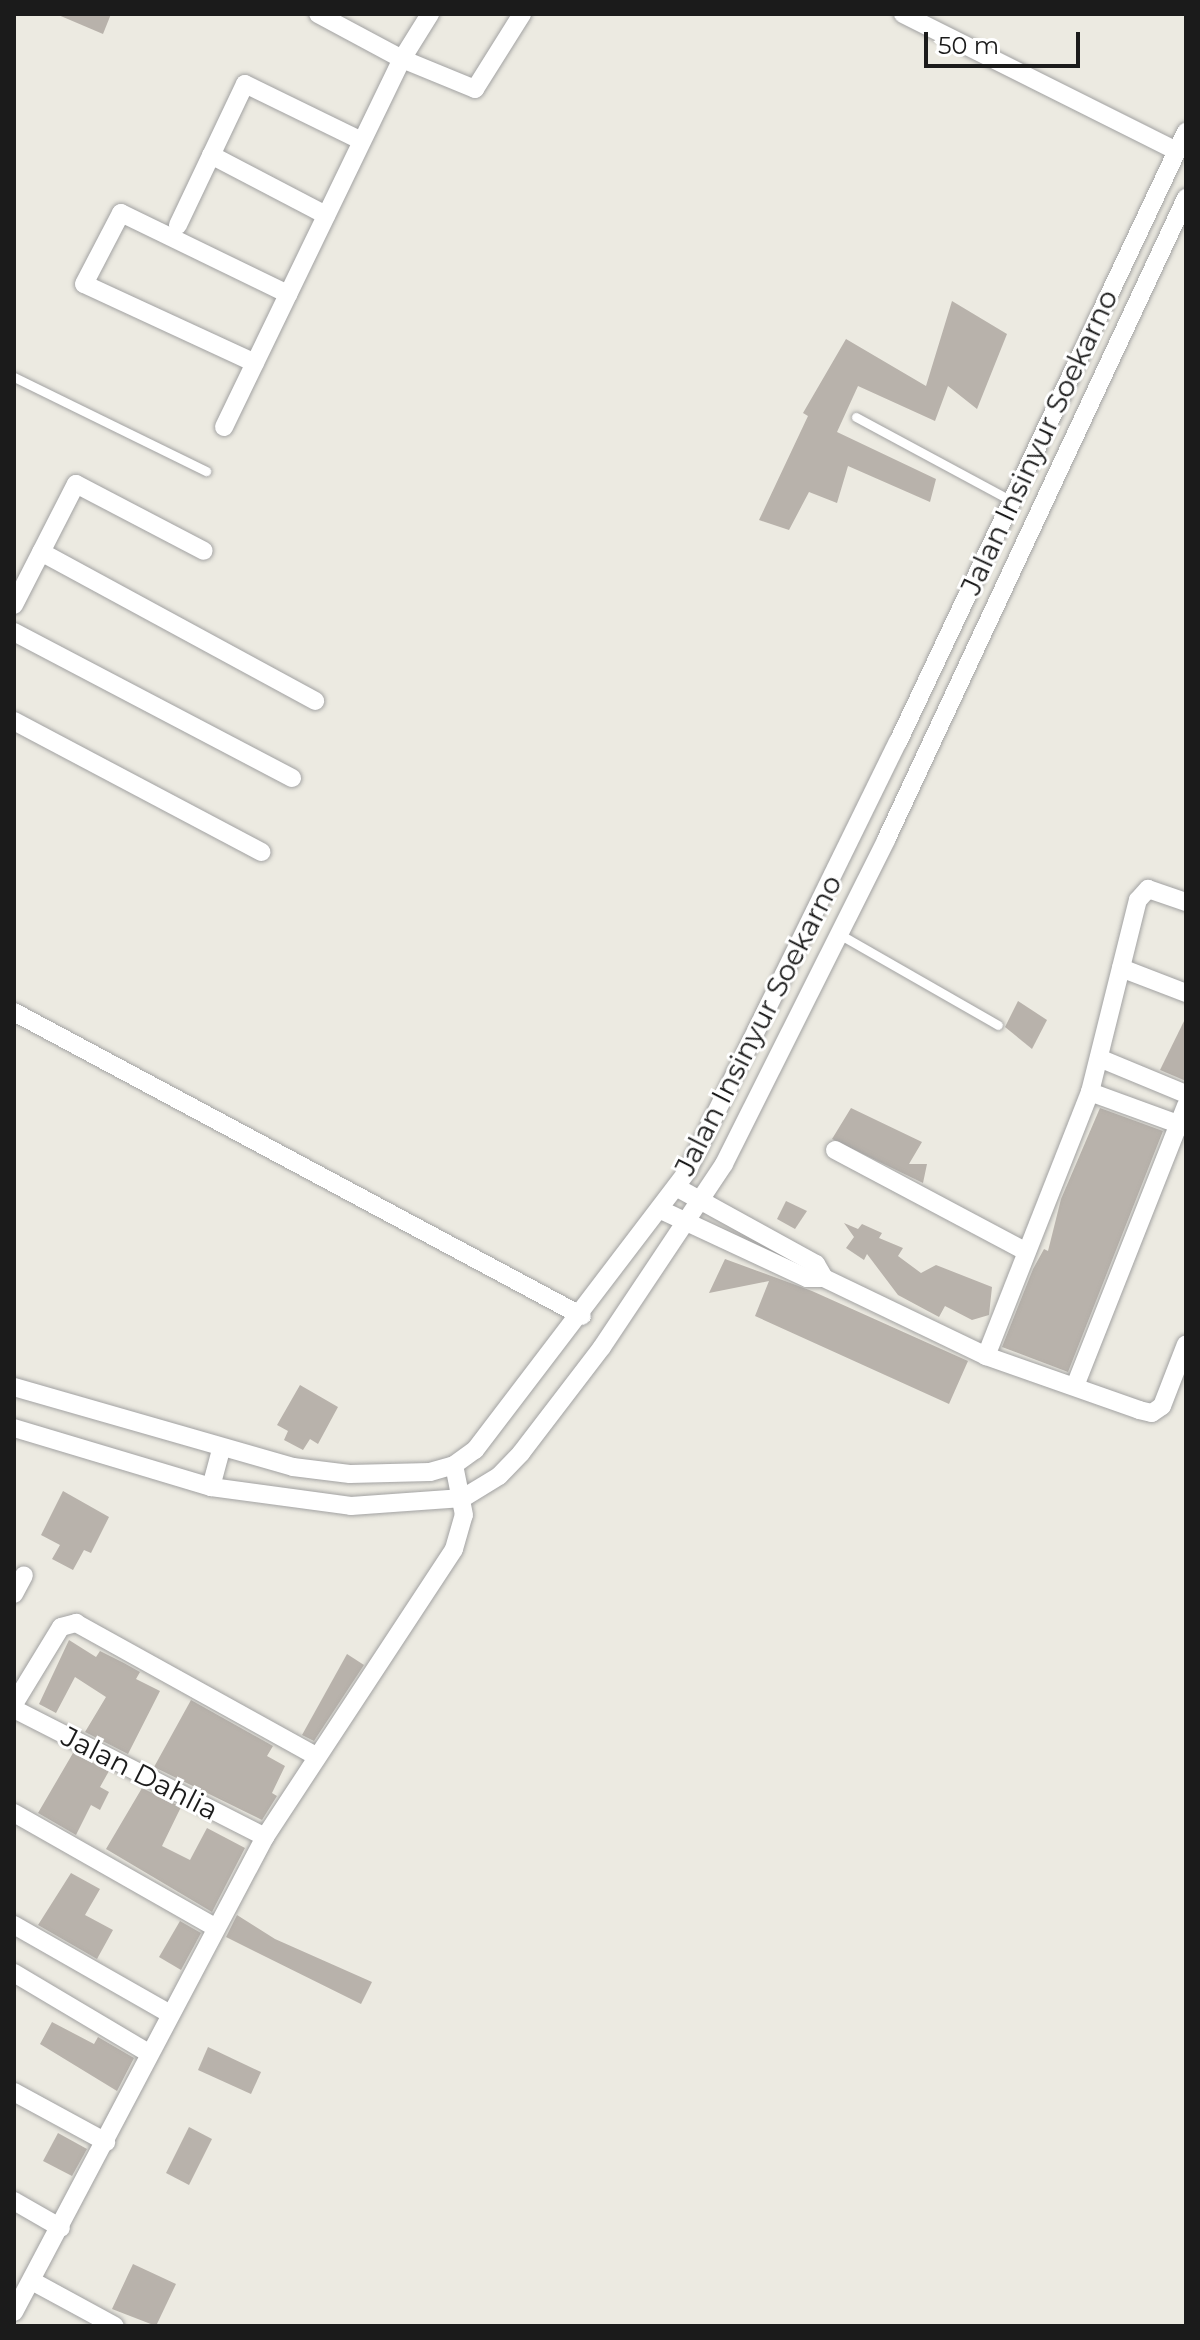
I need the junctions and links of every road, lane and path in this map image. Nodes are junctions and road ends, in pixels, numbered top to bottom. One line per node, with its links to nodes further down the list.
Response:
1 (318, 14): 5 (street)
2 (430, 14): 5 (street)
3 (522, 14): 5 (street)
4 (903, 14): 8 (street)
5 (402, 59): 7 (street)
6 (1186, 132): 8 (street, Jalan Insinyur Soekarno)
7 (362, 141): 9 (street); 11 (street)
8 (1177, 151): 19 (street, Jalan Insinyur Soekarno)
9 (211, 155): 11 (street); 12 (street)
10 (1186, 198): 27 (street, Jalan Insinyur Soekarno)
11 (326, 215): 13 (street)
12 (178, 225)
13 (288, 294): 14 (street); 14 (street)
14 (255, 363): 17 (street)
15 (14, 377): 18 (lane)
16 (856, 417): 19 (lane)
17 (224, 427)
18 (206, 471)
19 (1010, 500): 26 (street, Jalan Insinyur Soekarno)
20 (204, 551): 21 (street)
21 (41, 552): 22 (street); 24 (street)
22 (14, 605)
23 (14, 632): 28 (street)
24 (315, 701)
25 (14, 721): 29 (street)
26 (893, 752): 27 (street); 42 (street, Jalan Insinyur Soekarno)
27 (918, 766): 31 (street, Jalan Insinyur Soekarno)
28 (292, 778)
29 (261, 852)
30 (1186, 902): 32 (street)
31 (839, 934): 35 (lane); 43 (street, Jalan Insinyur Soekarno)
32 (1121, 968): 33 (street); 36 (street)
33 (1186, 993)
34 (14, 1012): 48 (street)
35 (998, 1025)
36 (1099, 1058): 37 (street); 38 (street)
37 (1090, 1092): 40 (street); 46 (street)
38 (1186, 1094)
39 (1186, 1105): 40 (street)
40 (1183, 1126): 51 (street)
41 (835, 1150): 46 (street)
42 (676, 1187): 43 (street); 44 (street, Jalan Insinyur Soekarno)
43 (702, 1201): 45 (street, Jalan Insinyur Soekarno); 47 (street)
44 (661, 1210): 45 (street); 48 (street, Jalan Insinyur Soekarno)
45 (689, 1221): 47 (street); 57 (street, Jalan Insinyur Soekarno)
46 (1027, 1252): 50 (street)
47 (824, 1278): 50 (street)
48 (582, 1316): 55 (street, Jalan Insinyur Soekarno)
49 (1186, 1344): 51 (street)
50 (986, 1356): 51 (street)
51 (1075, 1386)
52 (14, 1387): 54 (street)
53 (14, 1428): 56 (street, Jalan Insinyur Soekarno)
54 (221, 1449): 55 (street); 56 (street)
55 (454, 1465): 57 (street)
56 (211, 1487): 57 (street, Jalan Insinyur Soekarno)
57 (463, 1498): 61 (street)
58 (24, 1575): 59 (street)
59 (14, 1594)
60 (14, 1706): 61 (street); 63 (street, Jalan Dahlia)
61 (316, 1756): 63 (street)
62 (14, 1813): 65 (street)
63 (265, 1837): 65 (street)
64 (14, 1925): 67 (street)
65 (215, 1927): 67 (street)
66 (14, 1973): 68 (street)
67 (170, 2014): 68 (street)
68 (149, 2053): 70 (street)
69 (14, 2092): 70 (street)
70 (106, 2142): 72 (street)
71 (14, 2201): 72 (street)
72 (61, 2228): 73 (street)
73 (32, 2281): 74 (street); 75 (street)
74 (14, 2312)
75 (115, 2326)

